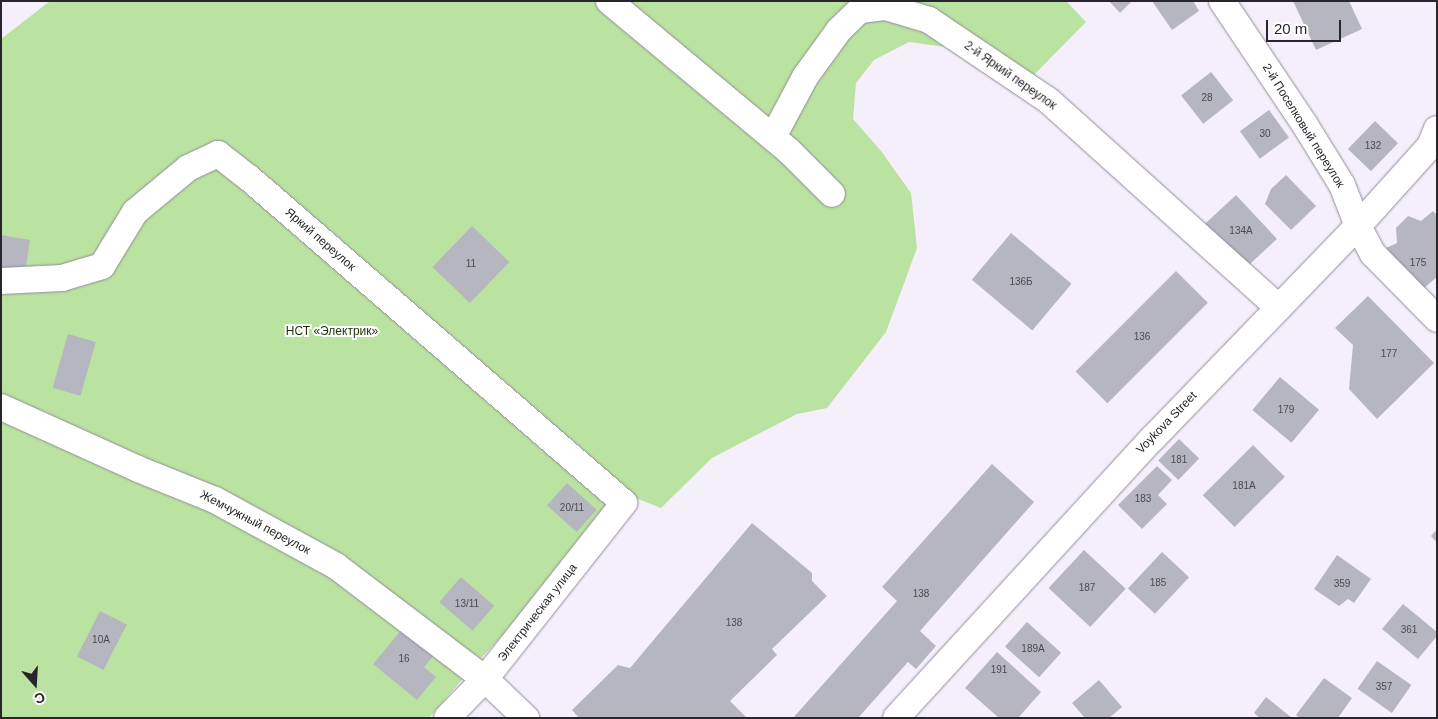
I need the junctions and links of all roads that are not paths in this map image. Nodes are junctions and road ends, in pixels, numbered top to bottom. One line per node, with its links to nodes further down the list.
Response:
1 (609, 1): 4 (street)
2 (1222, 1): 6 (street, 2-й Поселковый переулок)
3 (1437, 129): 6 (street, Voykova Street)
4 (773, 137): 5 (street); 8 (street, 2-й Яркий переулок)
5 (832, 194)
6 (1358, 226): 8 (street, Voykova Street); 9 (street, 2-й Поселковый переулок)
7 (1, 281): 11 (street, Яркий переулок)
8 (1279, 308): 15 (street, Voykova Street)
9 (1437, 319)
10 (1, 407): 12 (street, Жемчужный переулок)
11 (624, 504): 12 (street, Электрическая улица)
12 (485, 679): 13 (street, Электрическая улица); 14 (street, Жемчужный переулок)
13 (447, 718)
14 (526, 718)
15 (896, 718)

